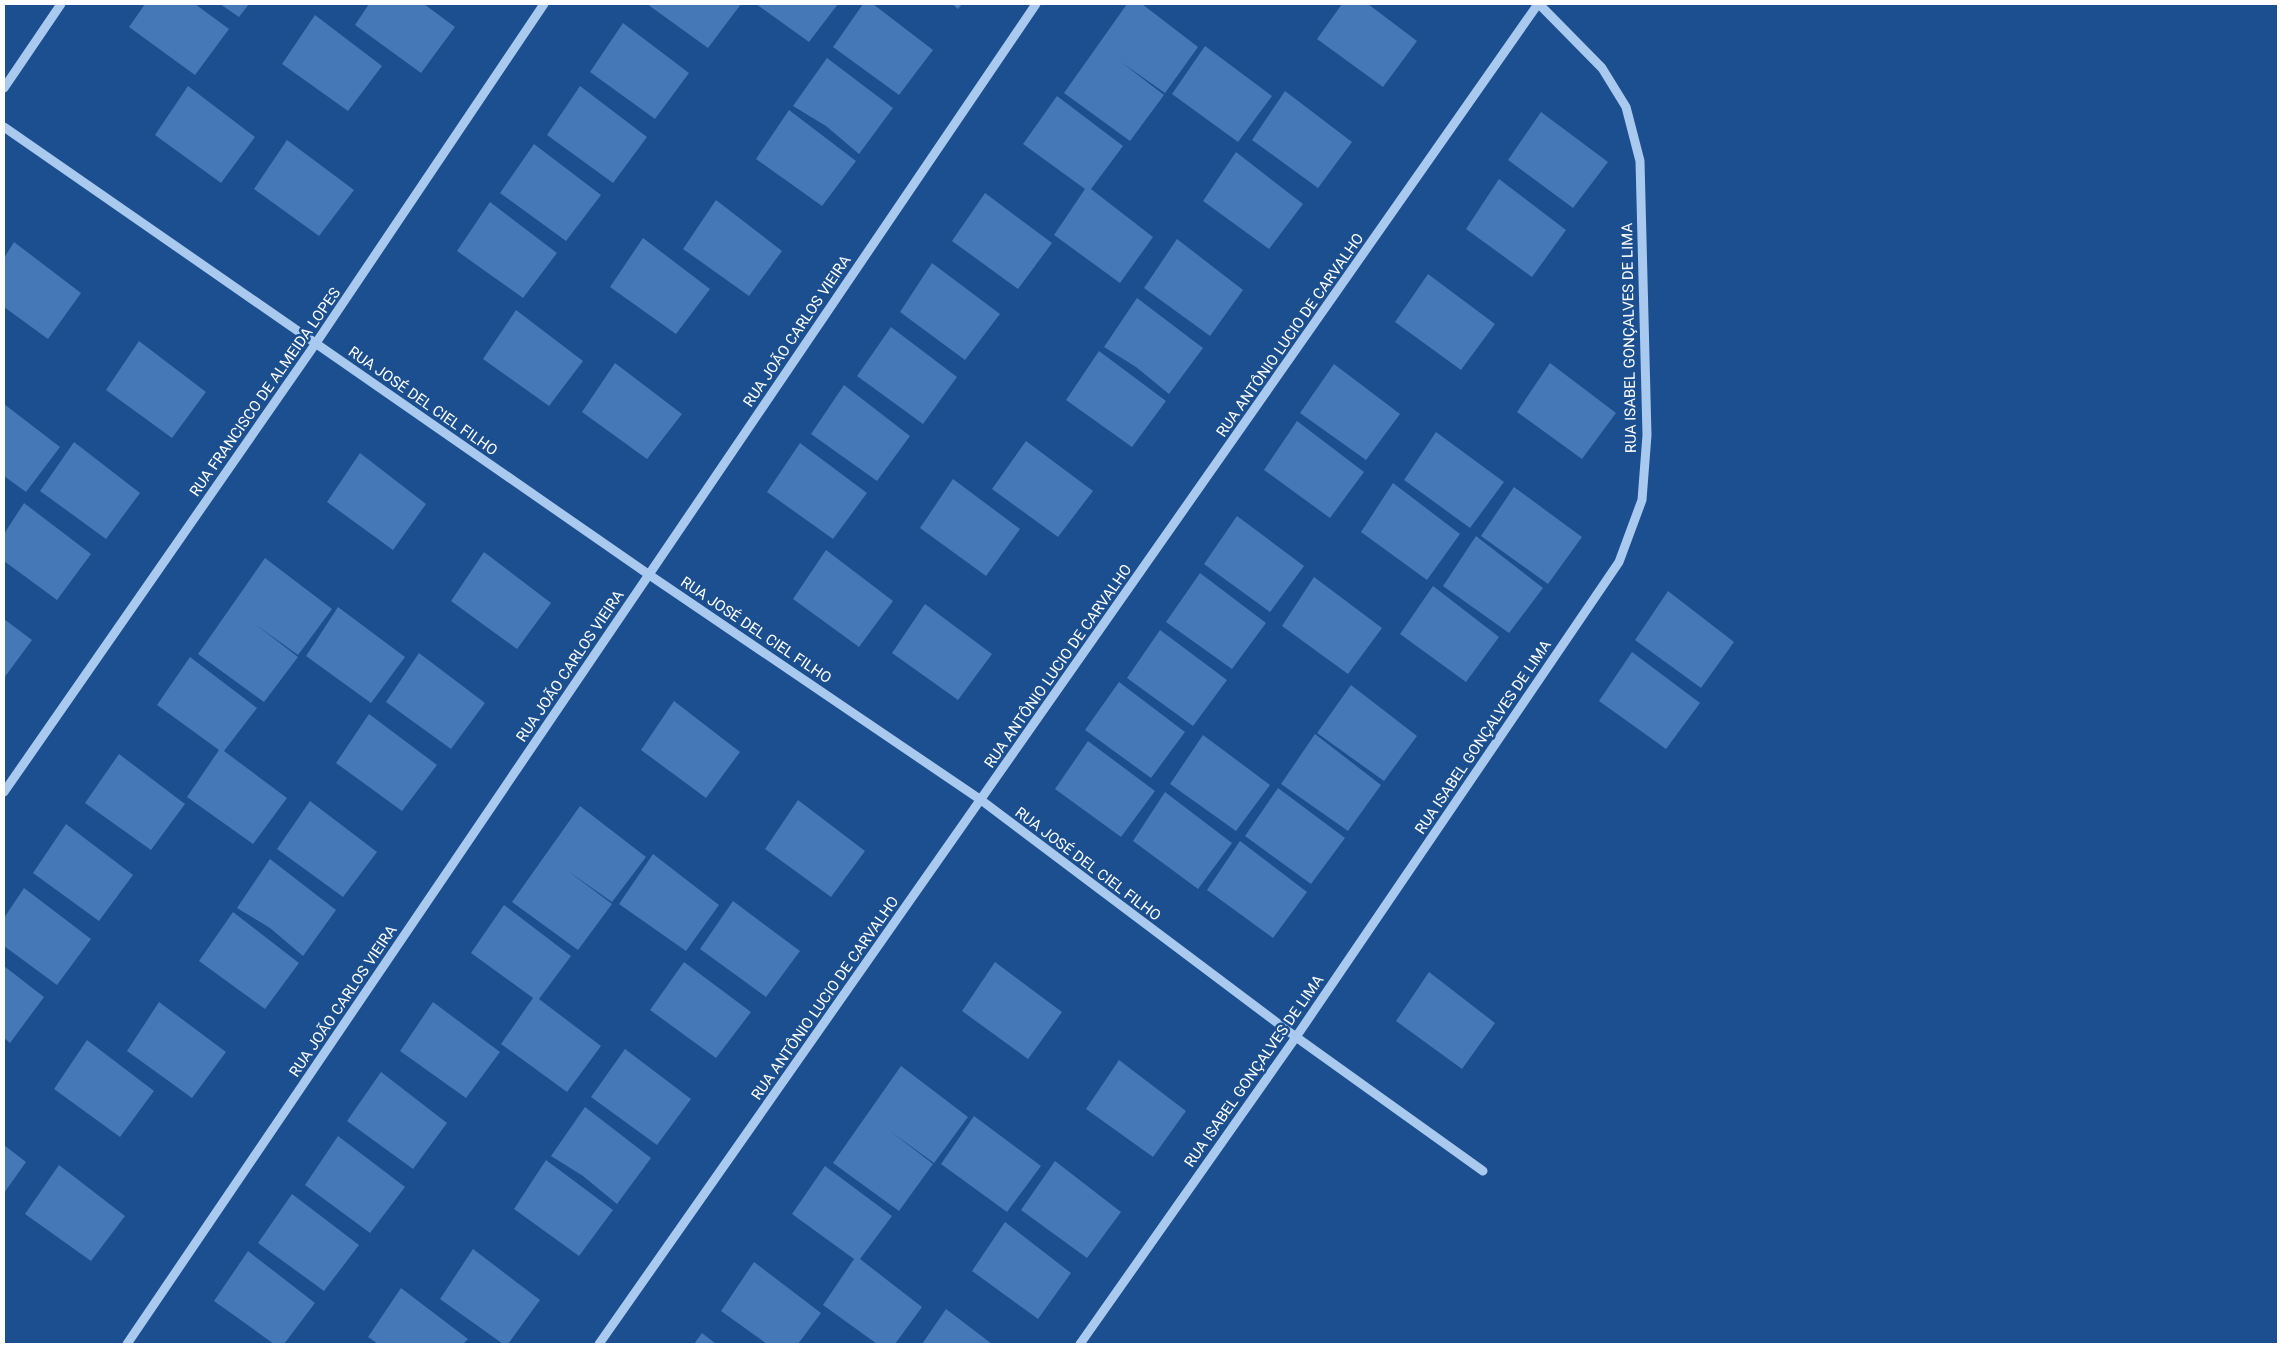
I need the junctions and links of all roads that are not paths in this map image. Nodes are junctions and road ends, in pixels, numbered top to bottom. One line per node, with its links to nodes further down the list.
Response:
1 (61, 4): 5 (street)
2 (544, 4): 7 (street, RUA FRANCISCO DE ALMEIDA LOPES)
3 (1036, 4): 8 (street, RUA JOÃO CARLOS VIEIRA)
4 (1539, 4): 10 (street, RUA ANTÔNIO LUCIO DE CARVALHO); 11 (street, RUA ISABEL GONÇALVES DE LIMA)
5 (4, 88)
6 (4, 127): 7 (street, RUA JOSÉ DEL CIEL FILHO)
7 (316, 343): 8 (street, RUA JOSÉ DEL CIEL FILHO); 9 (street, RUA FRANCISCO DE ALMEIDA LOPES)
8 (648, 574): 10 (street, RUA JOSÉ DEL CIEL FILHO); 13 (street, RUA JOÃO CARLOS VIEIRA)
9 (4, 792)
10 (981, 800): 11 (street, RUA JOSÉ DEL CIEL FILHO); 14 (street, RUA ANTÔNIO LUCIO DE CARVALHO)
11 (1296, 1037): 12 (street, RUA JOSÉ DEL CIEL FILHO); 15 (street, RUA ISABEL GONÇALVES DE LIMA)
12 (1483, 1171)
13 (128, 1344)
14 (599, 1344)
15 (1080, 1344)

